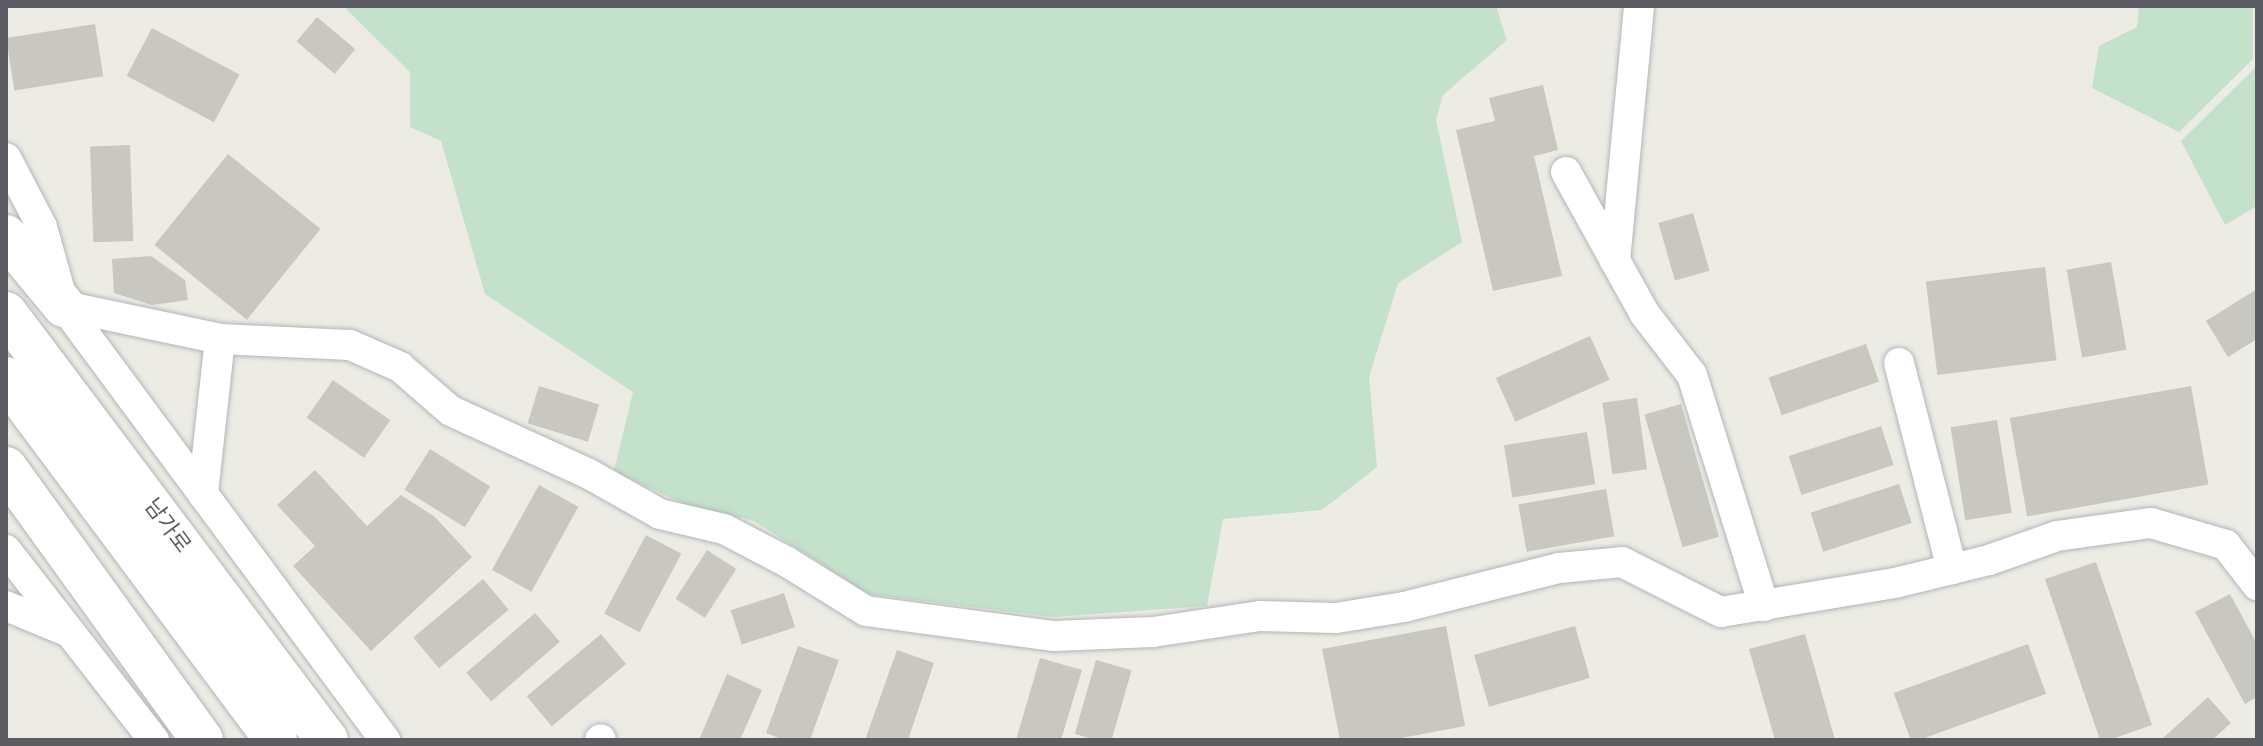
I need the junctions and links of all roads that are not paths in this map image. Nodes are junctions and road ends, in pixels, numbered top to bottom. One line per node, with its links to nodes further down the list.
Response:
1 (1639, 6): 5 (street)
2 (6, 158): 6 (street)
3 (1566, 172): 5 (street)
4 (6, 236): 6 (main road)
5 (1615, 261): 17 (street)
6 (64, 306): 8 (street); 12 (street)
7 (6, 313): 22 (main road, 남가로)
8 (220, 339): 12 (street); 17 (street)
9 (1899, 363): 14 (street)
10 (6, 378): 21 (main road, 남가로)
11 (6, 468): 20 (main road)
12 (203, 494): 23 (street)
13 (6, 550): 18 (street)
14 (1952, 569): 15 (street); 17 (street)
15 (2257, 585)
16 (6, 606): 18 (street)
17 (1764, 606)
18 (71, 633): 19 (street)
19 (154, 740)
20 (202, 740)
21 (276, 740)
22 (327, 740)
23 (385, 740)

